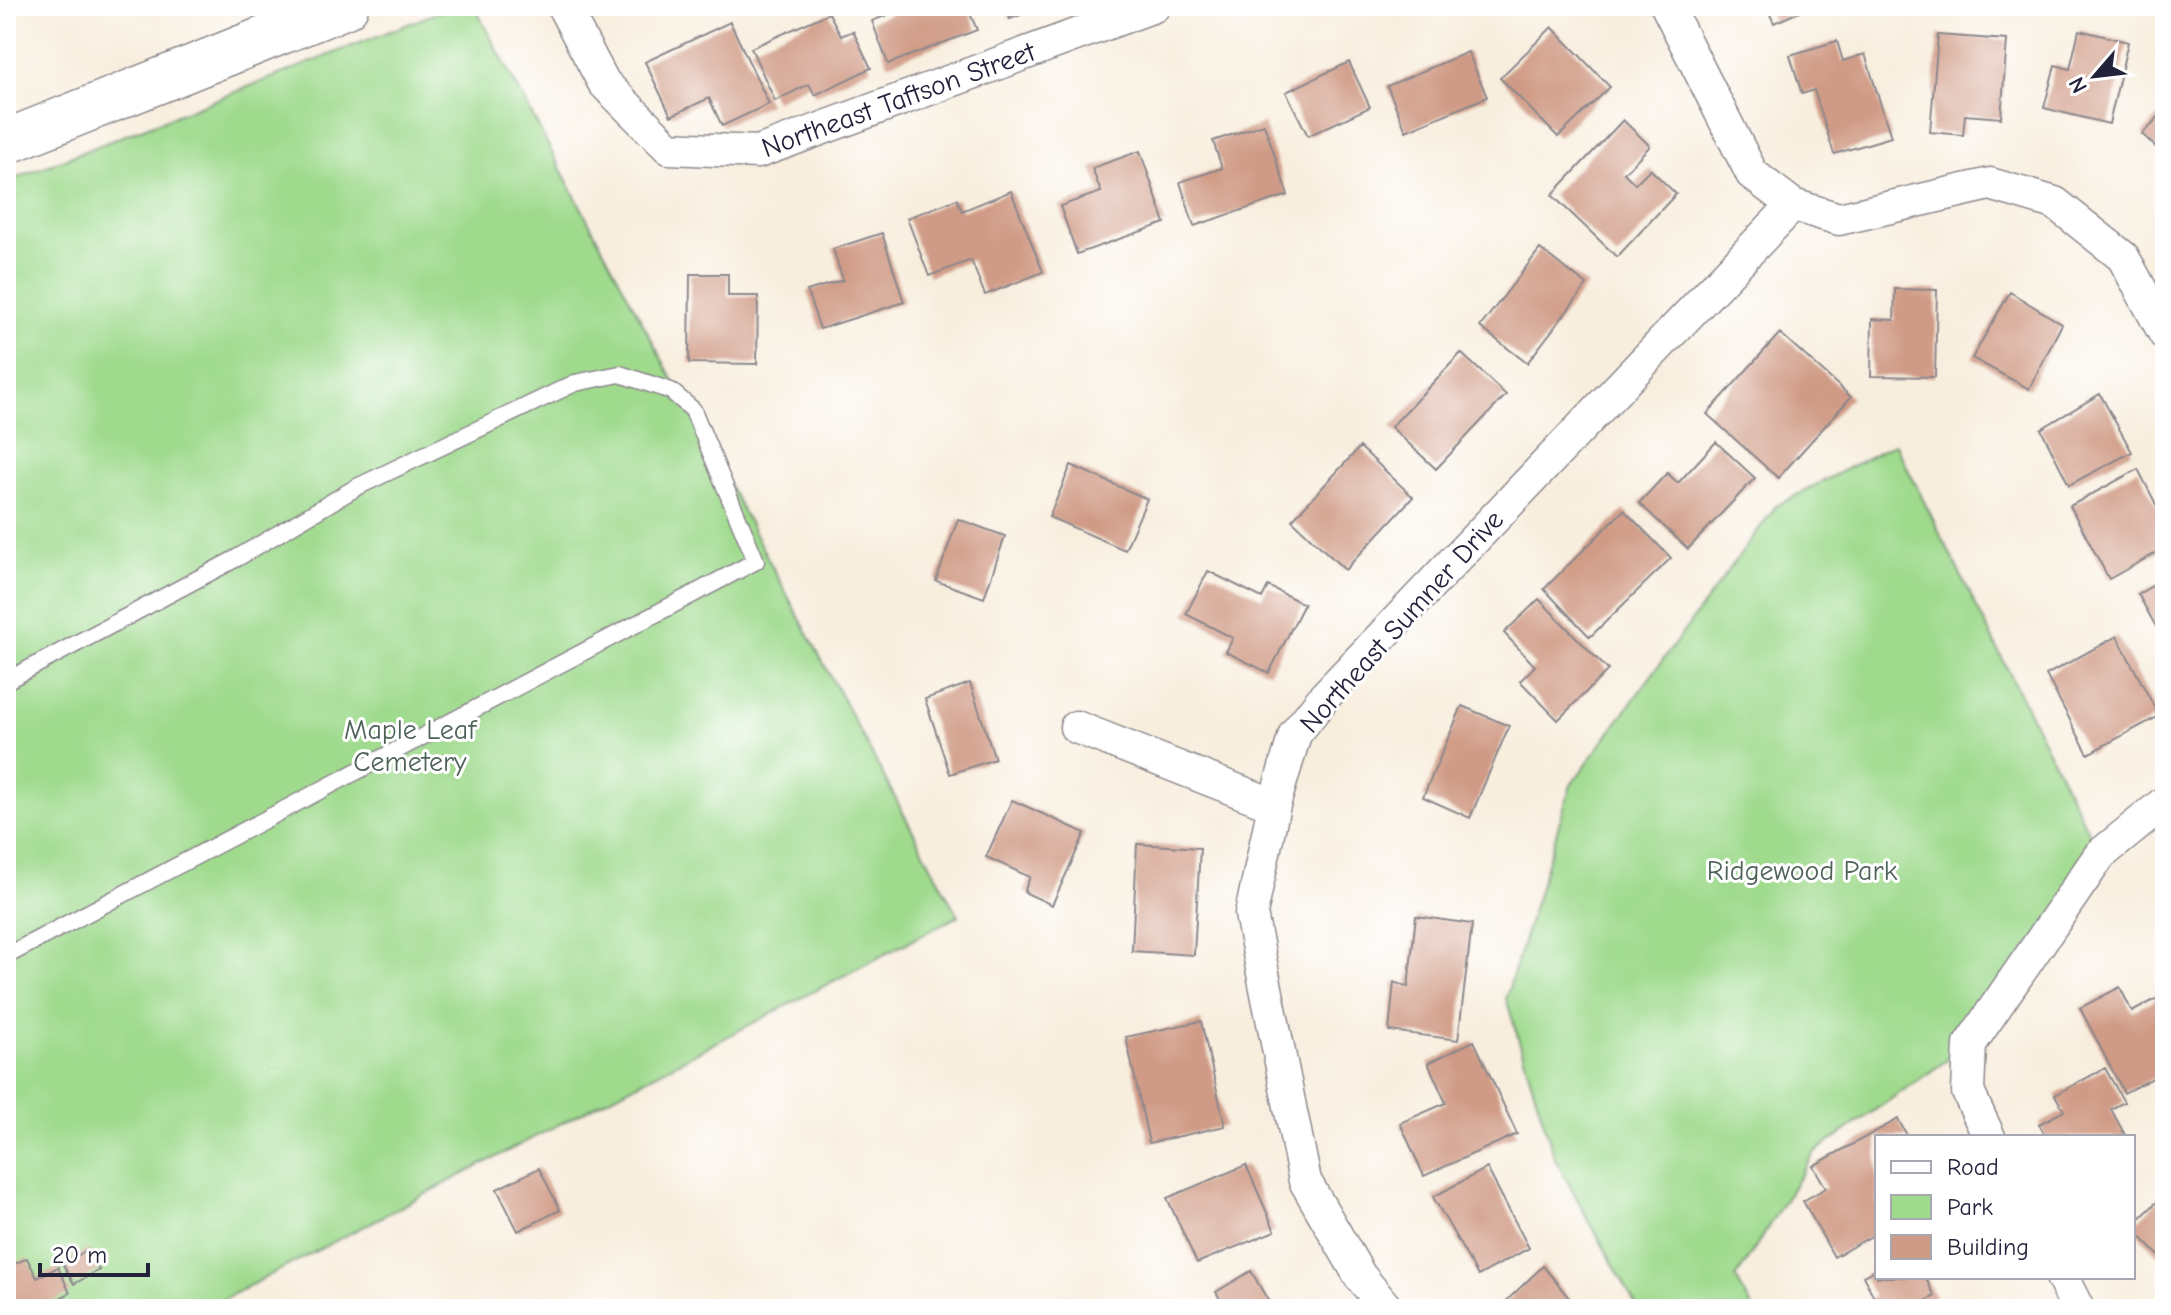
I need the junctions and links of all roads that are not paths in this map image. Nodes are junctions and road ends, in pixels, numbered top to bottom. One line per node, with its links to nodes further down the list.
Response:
1 (346, 6): 5 (main road)
2 (563, 6): 3 (street, Northeast Taftson Street)
3 (1154, 6)
4 (1667, 6): 6 (street)
5 (6, 142)
6 (1793, 205): 7 (street); 11 (street, Northeast Sumner Drive)
7 (2165, 334)
8 (6, 681): 12 (lane)
9 (1076, 727): 11 (street)
10 (2165, 802): 13 (street)
11 (1274, 805): 15 (street, Northeast Sumner Drive)
12 (6, 956)
13 (1988, 1135)
14 (2063, 1279): 16 (street)
15 (1387, 1309)
16 (2078, 1309)

